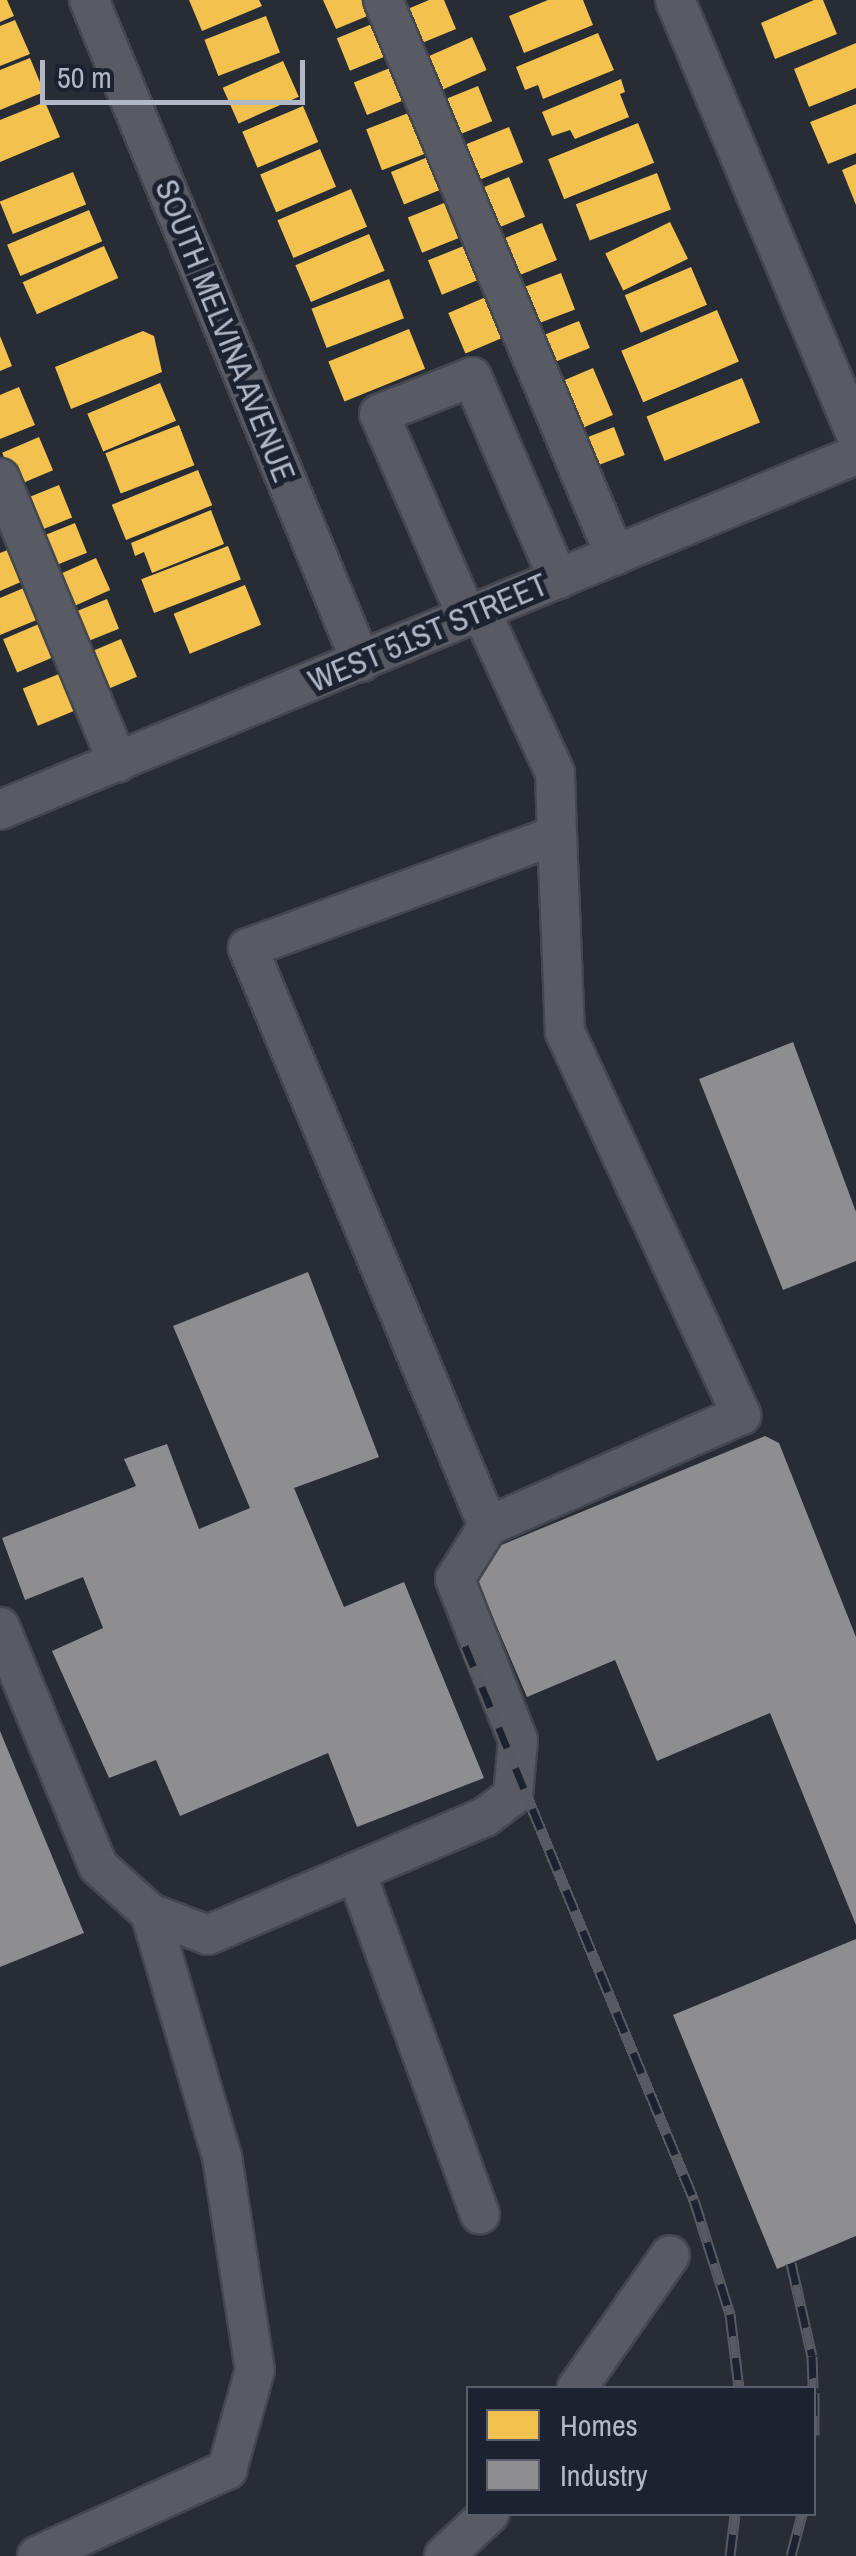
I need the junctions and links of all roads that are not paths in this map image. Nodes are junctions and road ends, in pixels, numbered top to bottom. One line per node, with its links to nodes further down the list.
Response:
1 (89, 0): 10 (street, SOUTH MELVINA AVENUE)
2 (384, 0): 7 (street)
3 (675, 0): 4 (street)
4 (856, 434)
5 (856, 455): 7 (street, WEST 51ST STREET)
6 (0, 478): 11 (street)
7 (615, 556): 8 (street, WEST 51ST STREET)
8 (558, 579): 9 (street, WEST 51ST STREET); 9 (street)
9 (474, 614): 10 (street, WEST 51ST STREET); 13 (street)
10 (361, 662): 11 (street, WEST 51ST STREET)
11 (118, 763): 12 (street, WEST 51ST STREET)
12 (0, 810)
13 (557, 835): 14 (street); 14 (street)
14 (488, 1526): 16 (street)
15 (0, 1626): 17 (street)
16 (356, 1872): 17 (street); 18 (street)
17 (150, 1913): 22 (street)
18 (480, 2214)
19 (670, 2255): 20 (street)
20 (578, 2386)
21 (487, 2516): 24 (street)
22 (106, 2543): 23 (street)
23 (38, 2556)
24 (444, 2556)

